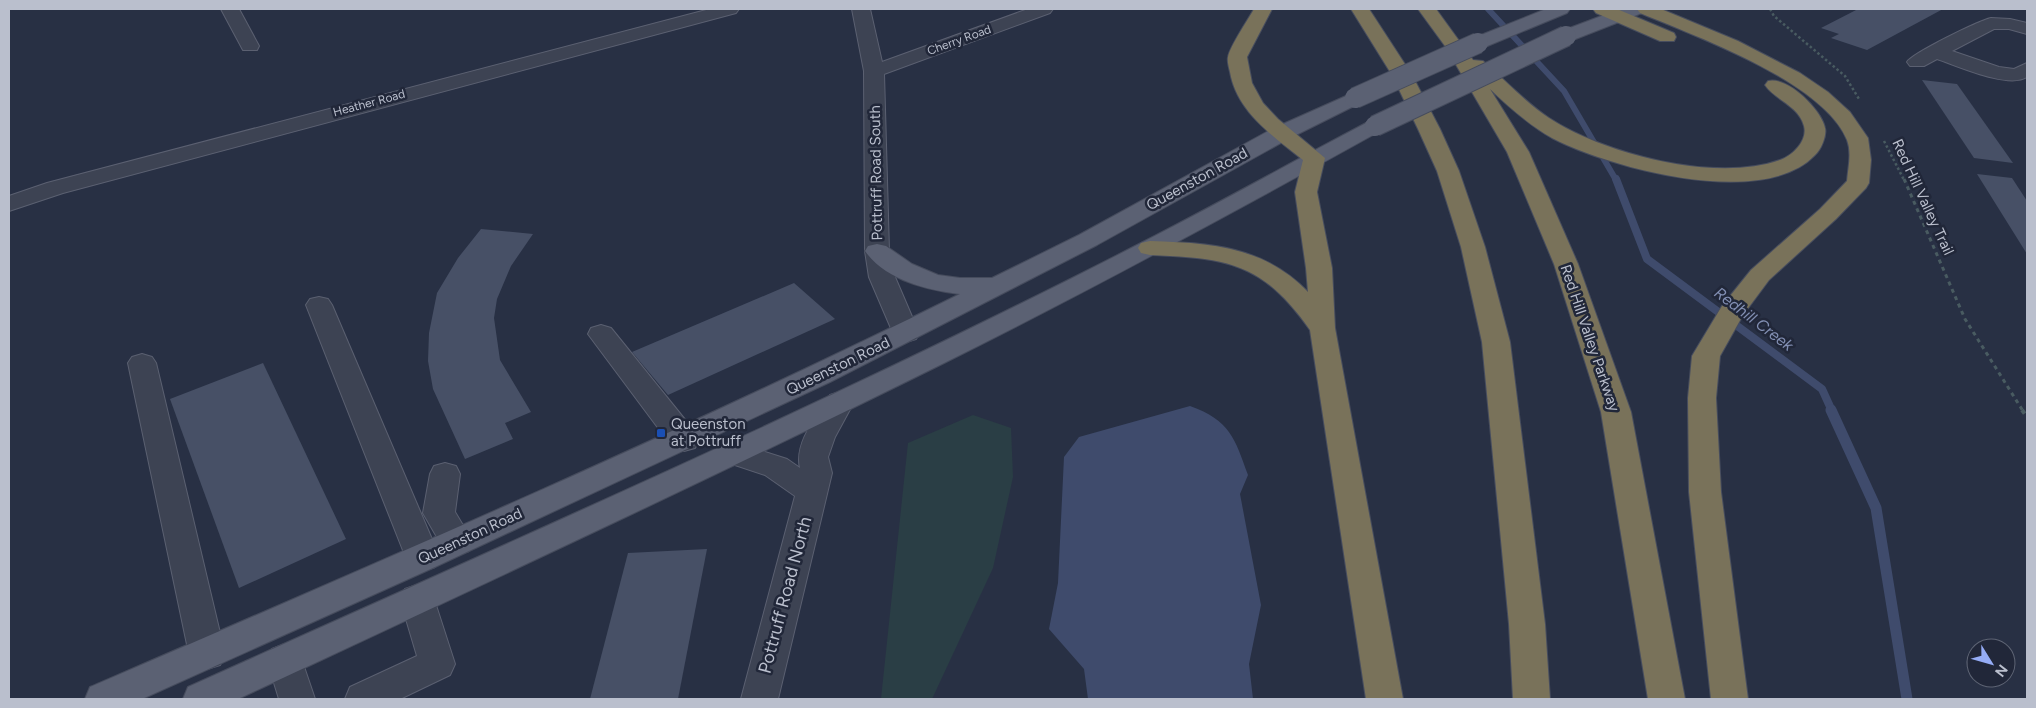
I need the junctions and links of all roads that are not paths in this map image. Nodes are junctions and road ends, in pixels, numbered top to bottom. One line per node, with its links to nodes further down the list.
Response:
1 (230, 9): 14 (street)
2 (730, 9): 21 (street, Heather Road)
3 (861, 9): 18 (street, Pottruff Road South)
4 (1044, 9): 18 (street, Cherry Road)
5 (1263, 9): 19 (highway)
6 (1360, 9): 46 (highway)
7 (1427, 9): 13 (highway, Red Hill Valley Parkway)
8 (1636, 9): 11 (main road)
9 (1646, 9): 48 (highway)
10 (1553, 12): 19 (main road, Queenston Road, bridge)
11 (1610, 12): 13 (highway); 20 (main road, bridge)
12 (2027, 29): 15 (street)
13 (1454, 45): 47 (highway, Red Hill Valley Parkway)
14 (250, 46)
15 (1934, 52): 16 (street); 17 (street)
16 (1917, 62)
17 (2027, 69)
18 (874, 71): 23 (street, Pottruff Road South)
19 (1282, 133): 20 (highway); 24 (main road, Queenston Road)
20 (1314, 158): 22 (main road); 26 (highway)
21 (9, 204)
22 (1150, 248): 26 (highway); 30 (main road)
23 (877, 251): 24 (main road); 27 (street, Pottruff Road South)
24 (1000, 285): 27 (main road, Queenston Road)
25 (319, 305): 36 (street)
26 (1323, 330): 45 (highway)
27 (906, 332): 31 (main road, Queenston Road)
28 (601, 334): 31 (street)
29 (142, 363): 38 (street)
30 (840, 402): 32 (main road); 34 (street, Pottruff Road North)
31 (684, 440): 35 (main road, Queenston Road)
32 (734, 453): 34 (street); 37 (main road)
33 (445, 474): 35 (street)
34 (812, 492): 44 (street, Pottruff Road North)
35 (457, 542): 36 (main road, Queenston Road)
36 (423, 558): 38 (main road, Queenston Road)
37 (417, 599): 39 (main road); 43 (street)
38 (207, 654): 40 (main road, Queenston Road)
39 (285, 660): 41 (main road); 42 (street)
40 (103, 699)
41 (201, 699)
42 (297, 699)
43 (363, 699)
44 (759, 699)
45 (1385, 699)
46 (1532, 699)
47 (1667, 699)
48 (1730, 699)

